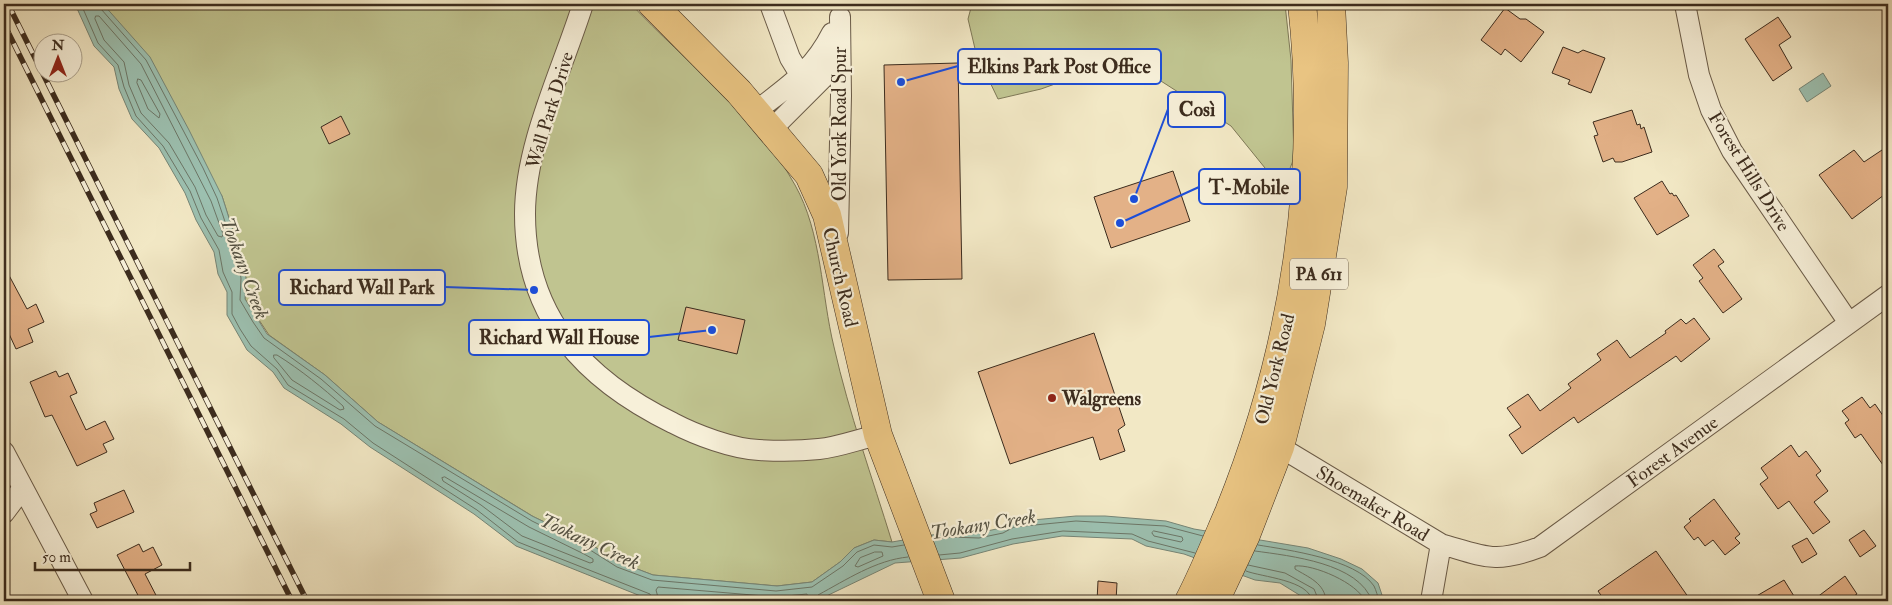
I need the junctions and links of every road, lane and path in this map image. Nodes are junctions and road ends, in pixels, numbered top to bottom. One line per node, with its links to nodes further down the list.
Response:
1 (582, 4): 13 (street, Wall Park Drive)
2 (652, 4): 9 (main road, Church Road)
3 (770, 4): 8 (street)
4 (1302, 4): 18 (main road, Old York Road / PA 611)
5 (1331, 4): 14 (main road, Old York Road / PA 611)
6 (1685, 4): 12 (street, Forest Hills Drive)
7 (841, 10): 8 (street, Old York Road Spur); 10 (street, Old York Road Spur)
8 (809, 80): 9 (street, Old York Road Spur)
9 (763, 121): 10 (main road, Church Road)
10 (837, 260): 13 (main road, Church Road)
11 (1888, 296): 12 (street, Forest Avenue)
12 (1849, 323): 19 (street, Forest Avenue)
13 (878, 435): 21 (main road, Church Road)
14 (1280, 447): 18 (main road, Old York Road / PA 611); 19 (street, Shoemaker Road)
15 (4, 452): 16 (street)
16 (22, 489): 17 (street); 22 (street)
17 (4, 513)
18 (1233, 533): 20 (main road, Old York Road / PA 611)
19 (1441, 544): 24 (street, Shoemaker Road)
20 (1214, 585): 23 (main road, Old York Road / PA 611)
21 (940, 596)
22 (83, 601)
23 (1188, 601)
24 (1431, 601)

